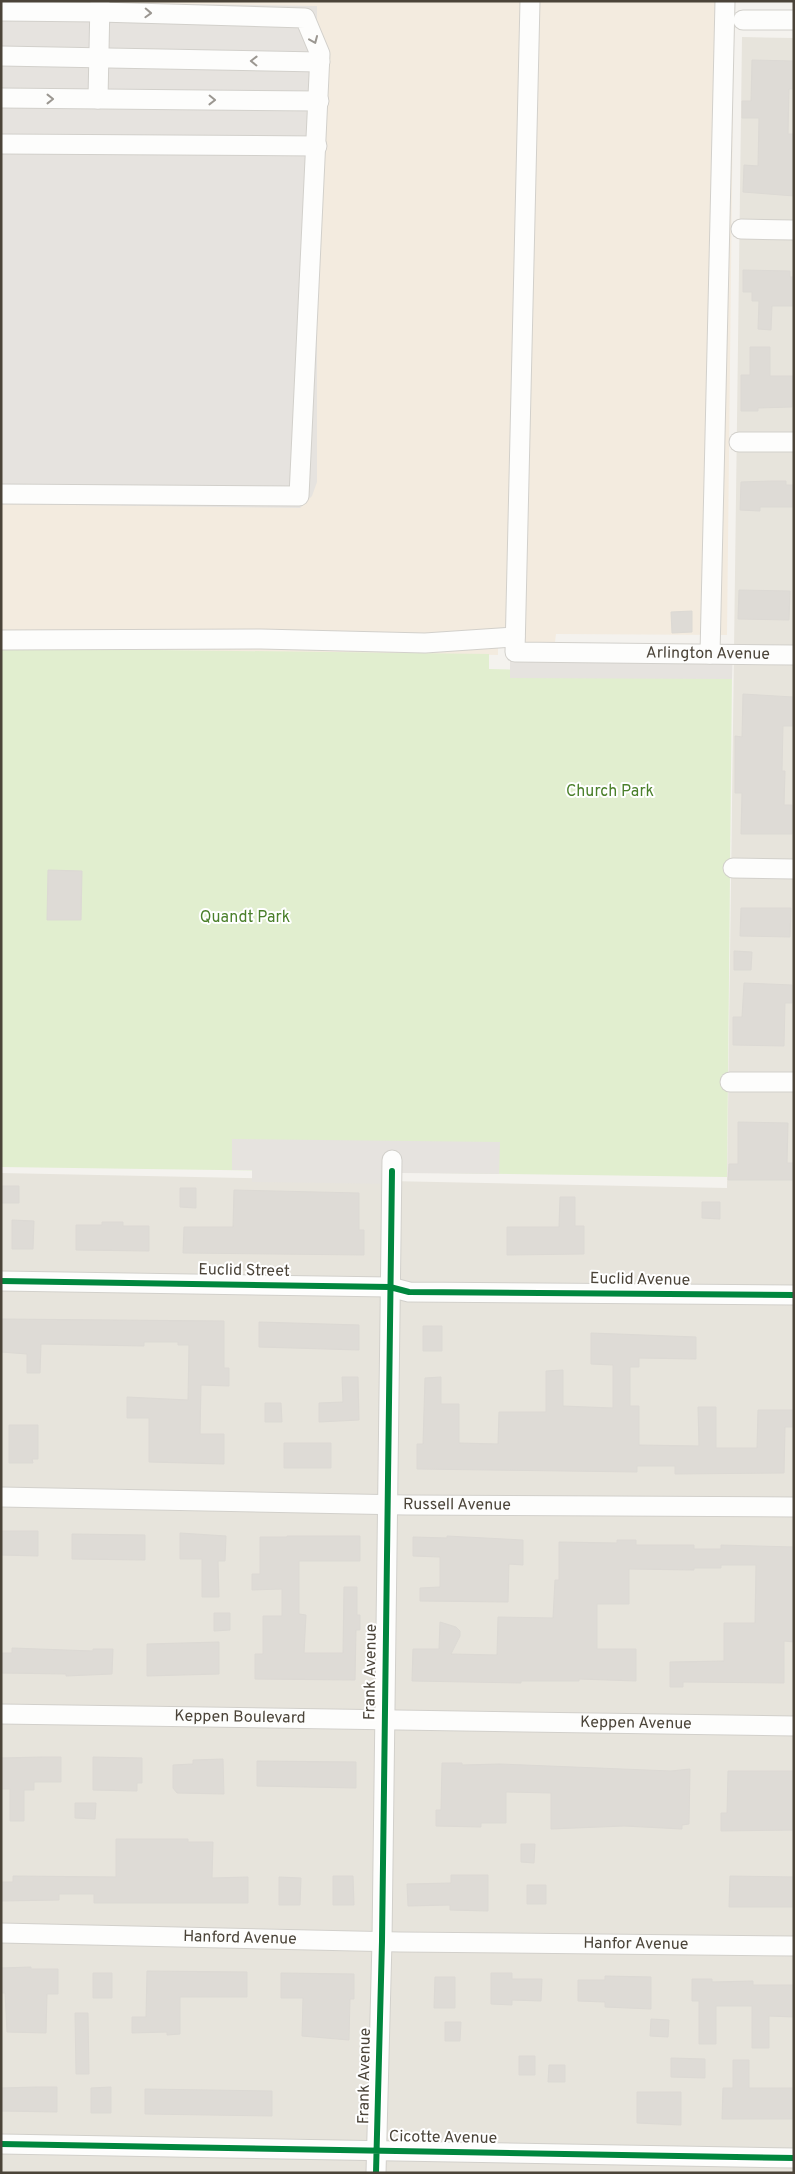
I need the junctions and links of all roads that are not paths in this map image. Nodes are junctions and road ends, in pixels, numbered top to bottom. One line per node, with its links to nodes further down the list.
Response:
1 (530, 1): 20 (street)
2 (725, 1): 22 (street)
3 (100, 7): 4 (street); 8 (street); 9 (street, one-way to 9)
4 (1, 11)
5 (743, 20): 6 (street)
6 (794, 20)
7 (1, 56): 8 (street)
8 (99, 58): 9 (street, one-way to 8); 11 (street)
9 (320, 62): 12 (street)
10 (1, 98): 11 (street, one-way to 11)
11 (98, 99): 12 (street, one-way to 12)
12 (320, 102): 14 (street)
13 (1, 144): 14 (street)
14 (317, 146): 19 (street)
15 (741, 229): 16 (street)
16 (794, 230)
17 (739, 442): 18 (street)
18 (794, 442)
19 (1, 494)
20 (516, 637): 21 (street); 22 (street, Arlington Avenue)
21 (1, 640)
22 (710, 654): 23 (street, Arlington Avenue)
23 (794, 655)
24 (733, 868): 25 (street)
25 (794, 869)
26 (730, 1082): 27 (street)
27 (794, 1082)
28 (392, 1166): 30 (street, Frank Avenue)
29 (1, 1281): 30 (street, Euclid Street)
30 (390, 1287): 31 (street, Euclid Street); 34 (street, Frank Avenue)
31 (485, 1292): 32 (street, Euclid Avenue)
32 (794, 1295)
33 (1, 1497): 34 (street, Russell Avenue)
34 (388, 1504): 35 (street, Russell Avenue); 37 (street, Frank Avenue)
35 (794, 1508)
36 (1, 1714): 37 (street, Keppen Boulevard)
37 (384, 1720): 38 (street, Keppen Boulevard); 41 (street, Frank Avenue)
38 (479, 1721): 39 (street, Keppen Avenue)
39 (794, 1726)
40 (1, 1933): 41 (street, Hanford Avenue)
41 (382, 1941): 42 (street, Hanford Avenue); 45 (street, Frank Avenue)
42 (478, 1942): 43 (street, Hanfor Avenue)
43 (794, 1946)
44 (1, 2144): 45 (street, Cicotte Avenue)
45 (376, 2151): 46 (street, Cicotte Avenue); 47 (street, Frank Avenue)
46 (794, 2158)
47 (376, 2173)

